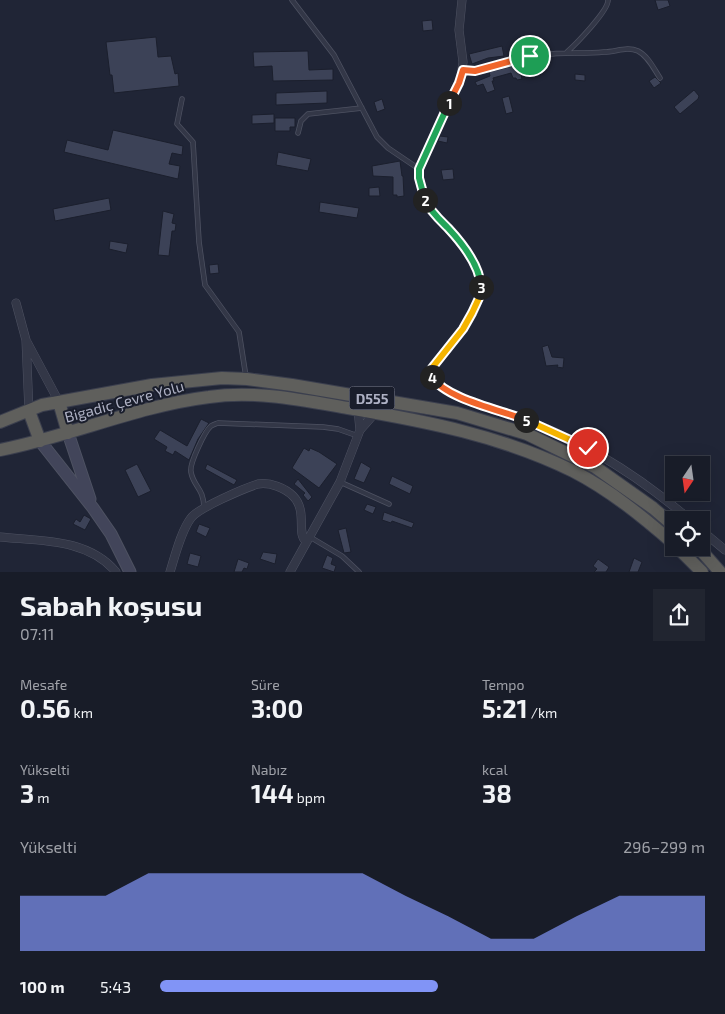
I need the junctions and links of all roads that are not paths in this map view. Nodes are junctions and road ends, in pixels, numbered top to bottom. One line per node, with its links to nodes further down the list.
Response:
1 (292, 0): 8 (lane)
2 (462, 0): 5 (street)
3 (608, 0): 4 (lane)
4 (567, 52): 5 (lane); 6 (lane)
5 (463, 70): 10 (street)
6 (660, 78)
7 (182, 100): 13 (lane)
8 (362, 108): 9 (lane); 10 (lane)
9 (298, 133)
10 (419, 169): 27 (street)
11 (16, 303): 12 (street)
12 (26, 340): 14 (street); 16 (street)
13 (247, 379): 14 (highway, Bigadiç Çevre Yolu / D555); 28 (highway, Bigadiç Çevre Yolu / D555)
14 (59, 402): 16 (highway, Bigadiç Çevre Yolu / D555); 19 (highway)
15 (358, 409): 17 (highway, Bigadiç Çevre Yolu / D555); 19 (highway, Bigadiç Çevre Yolu / D555); 20 (street)
16 (29, 411): 18 (highway, Bigadiç Çevre Yolu / D555); 21 (highway)
17 (375, 413): 20 (street); 29 (highway, Bigadiç Çevre Yolu / D555)
18 (0, 422)
19 (68, 433): 21 (highway, Bigadiç Çevre Yolu / D555); 25 (main road)
20 (359, 433): 23 (street); 26 (lane)
21 (40, 441): 22 (highway, Bigadiç Çevre Yolu / D555); 25 (main road)
22 (0, 450)
23 (340, 482): 24 (lane); 32 (street)
24 (389, 504)
25 (93, 508): 38 (main road)
26 (204, 508): 32 (street); 36 (street)
27 (679, 511)
28 (665, 518)
29 (665, 536)
30 (0, 538): 37 (street)
31 (710, 538): 33 (street)
32 (308, 539): 39 (street); 40 (lane)
33 (725, 550)
34 (686, 556): 41 (highway)
35 (705, 556): 42 (highway)
36 (172, 571)
37 (116, 572)
38 (130, 572)
39 (290, 572)
40 (359, 572)
41 (702, 572)
42 (720, 572)

